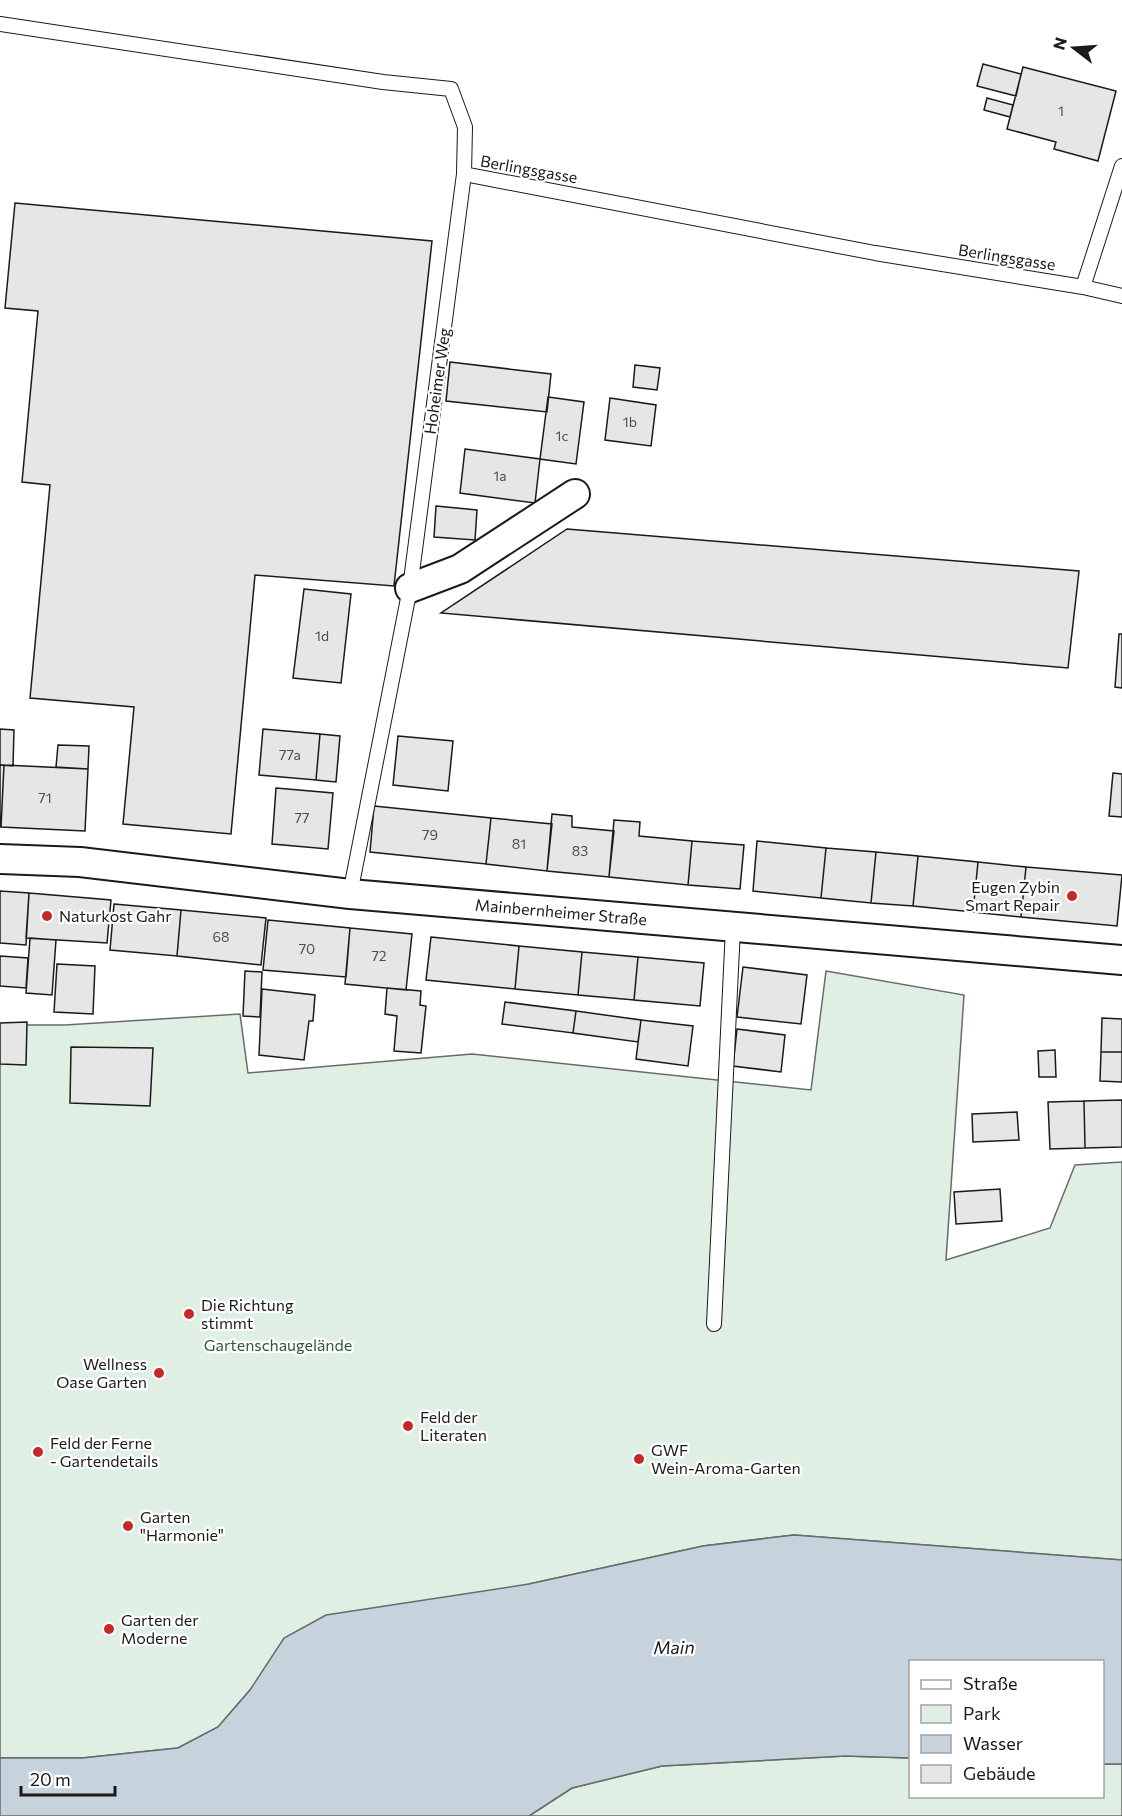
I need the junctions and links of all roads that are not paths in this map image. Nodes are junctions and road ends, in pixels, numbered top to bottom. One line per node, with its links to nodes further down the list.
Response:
1 (0, 24): 3 (lane, Berlingsgasse)
2 (1122, 166): 4 (lane)
3 (464, 174): 4 (lane, Berlingsgasse); 7 (lane, Hoheimer Weg)
4 (1083, 287): 5 (lane, Berlingsgasse)
5 (1122, 296)
6 (575, 494): 7 (street)
7 (410, 588): 9 (lane, Hoheimer Weg)
8 (0, 859): 9 (street, Mainbernheimer Straße)
9 (350, 894): 10 (street, Mainbernheimer Straße)
10 (733, 928): 11 (street, Mainbernheimer Straße); 12 (lane)
11 (1122, 960)
12 (714, 1324)

